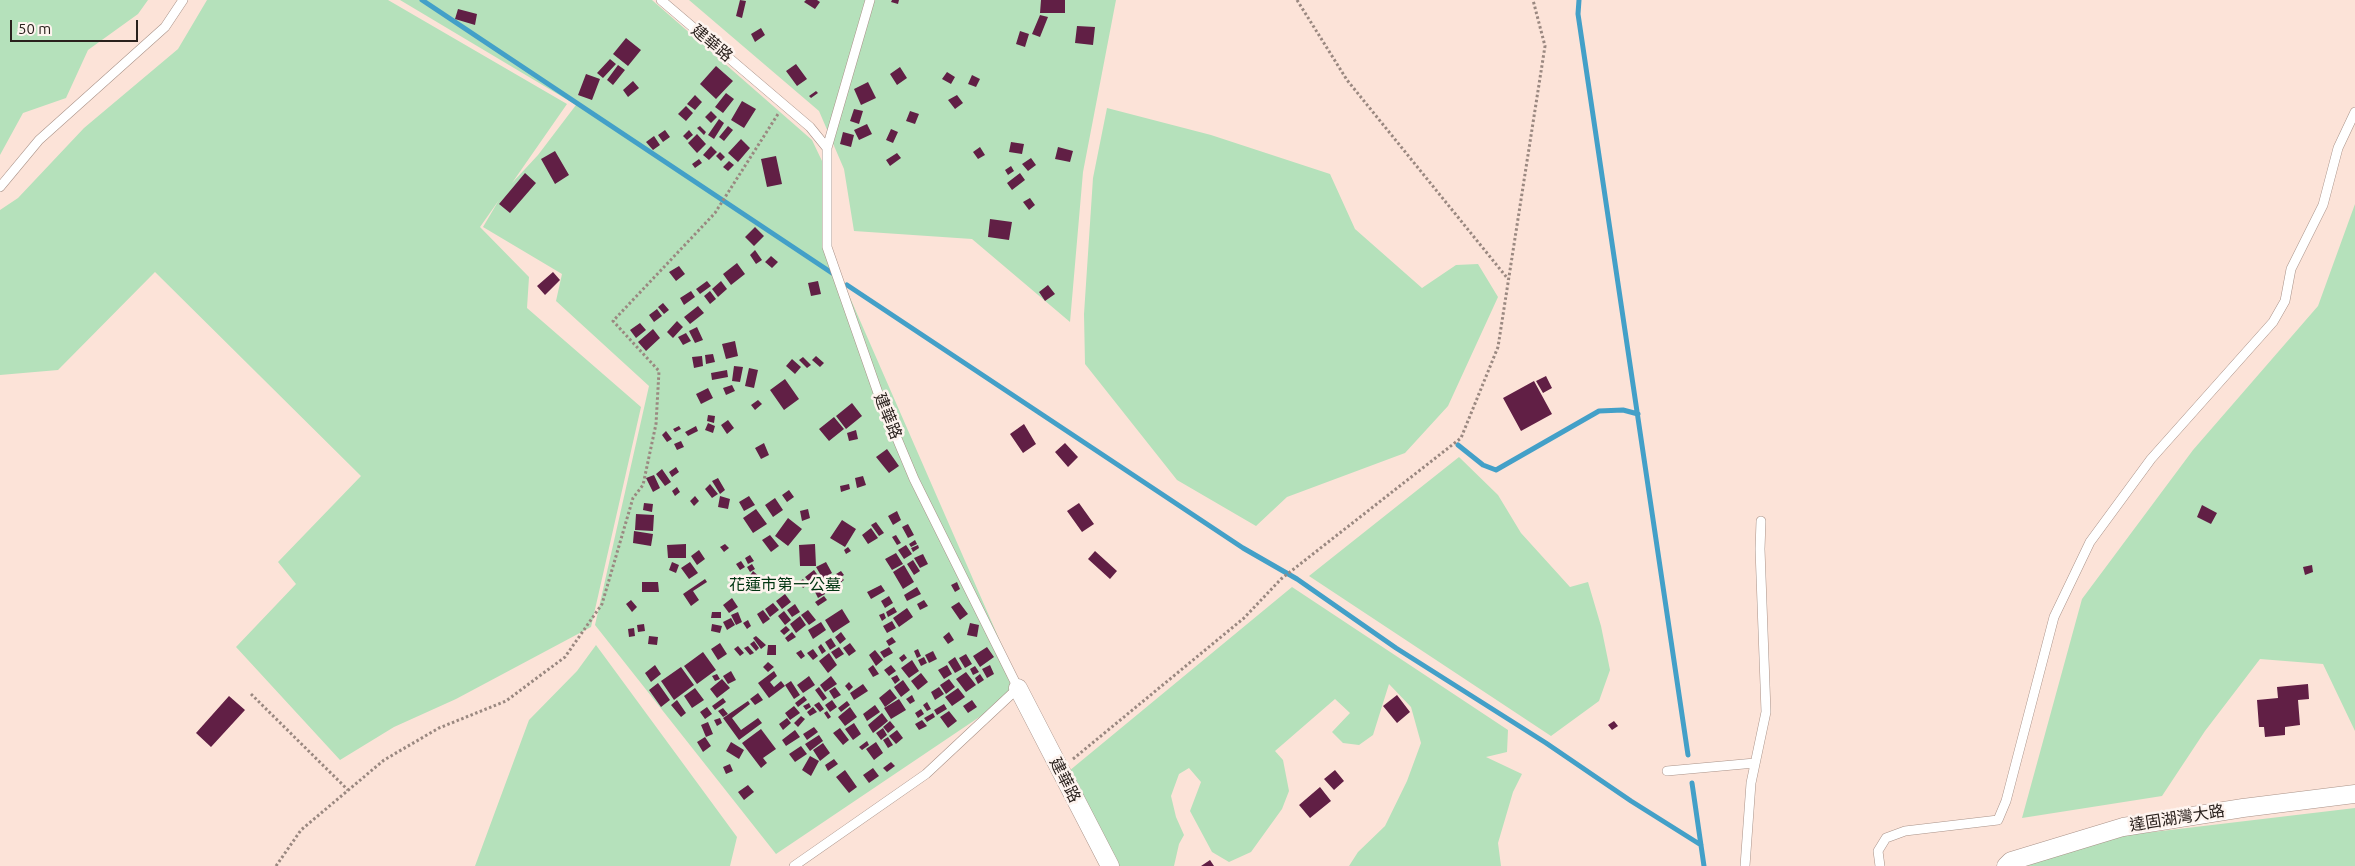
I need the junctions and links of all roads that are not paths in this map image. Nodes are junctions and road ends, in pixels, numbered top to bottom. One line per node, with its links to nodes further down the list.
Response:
1 (183, 0): 6 (lane)
2 (661, 0): 5 (lane, 建華路)
3 (870, 0): 5 (lane)
4 (2355, 112): 15 (lane)
5 (827, 148): 8 (lane, 建華路)
6 (0, 187)
7 (1761, 521): 9 (lane)
8 (1018, 688): 12 (lane); 13 (street, 建華路)
9 (1755, 764): 10 (lane); 14 (lane)
10 (1667, 771)
11 (2355, 794): 16 (street, 達固湖灣大路)
12 (794, 866)
13 (1110, 866)
14 (1745, 866)
15 (1880, 866)
16 (2006, 866)

